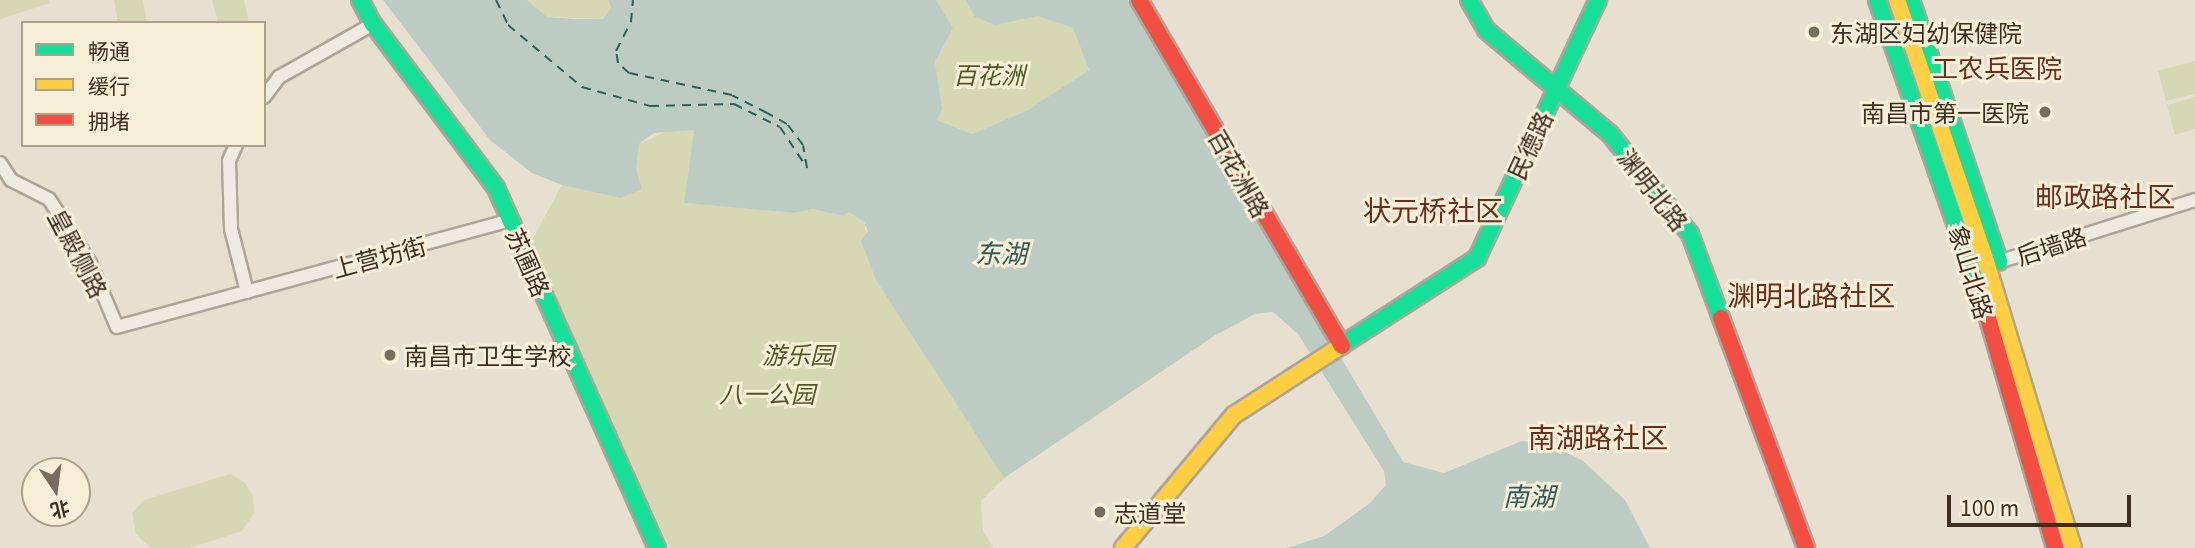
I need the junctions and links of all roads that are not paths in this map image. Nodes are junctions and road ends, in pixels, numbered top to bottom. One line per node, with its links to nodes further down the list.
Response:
1 (360, 0): 8 (main road, 苏圃路)
2 (1139, 0): 18 (main road, 百花洲路)
3 (1469, 0): 9 (main road, 渊明北路)
4 (1598, 0): 9 (main road, 民德路)
5 (1877, 0): 22 (main road, 象山北路)
6 (1897, 0): 15 (main road, 象山北路)
7 (1911, 0): 15 (main road)
8 (373, 24): 10 (street); 14 (main road, 苏圃路)
9 (1555, 89): 18 (main road, 民德路); 21 (main road, 渊明北路)
10 (266, 94)
11 (235, 147): 16 (street)
12 (0, 163): 17 (street, 皇殿侧路)
13 (2195, 200): 15 (street, 后墙路)
14 (511, 220): 16 (street, 上营坊街); 19 (main road, 苏圃路)
15 (1993, 264): 23 (main road, 象山北路)
16 (247, 292): 17 (street, 上营坊街)
17 (117, 327)
18 (1342, 346): 20 (main road, 民德路)
19 (657, 548)
20 (1123, 548)
21 (1806, 548)
22 (2055, 548)
23 (2073, 548)

